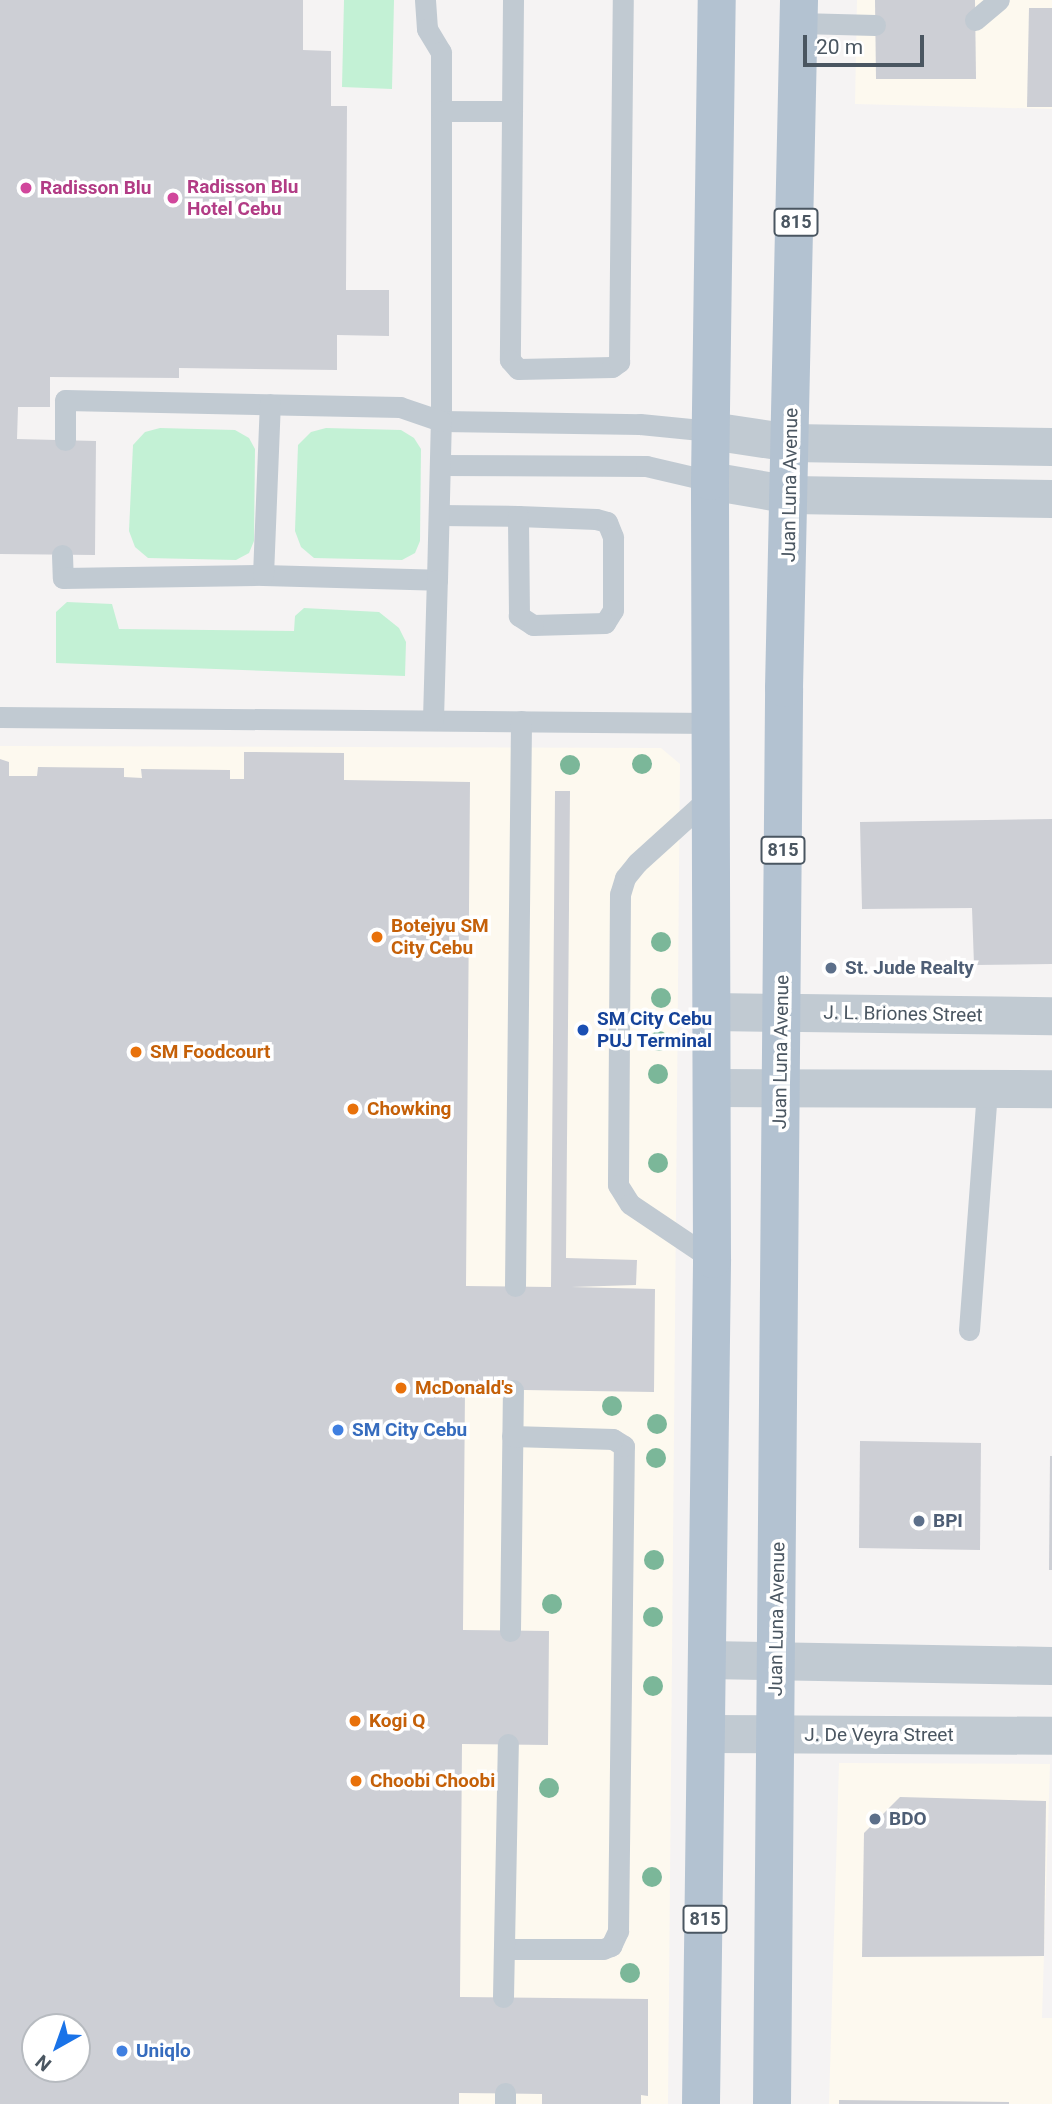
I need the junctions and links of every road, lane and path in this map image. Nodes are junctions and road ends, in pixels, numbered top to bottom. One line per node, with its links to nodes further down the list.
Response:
1 (425, 0): 9 (lane)
2 (513, 0): 10 (lane)
3 (623, 0): 10 (lane)
4 (717, 0): 13 (main road, 815)
5 (999, 0): 7 (lane)
6 (799, 11): 8 (lane); 15 (main road, Juan Luna Avenue / 815)
7 (975, 20)
8 (875, 25)
9 (442, 111): 10 (lane); 12 (lane)
10 (512, 111)
11 (270, 404): 12 (lane); 14 (lane); 24 (lane)
12 (441, 421): 13 (lane); 17 (lane)
13 (711, 431): 15 (street); 18 (main road, 815)
14 (65, 440)
15 (792, 443): 16 (street); 19 (main road, Juan Luna Avenue / 815)
16 (1052, 447)
17 (440, 465): 18 (lane); 21 (lane)
18 (710, 481): 19 (street); 29 (main road, 815)
19 (791, 495): 20 (street); 32 (main road, Juan Luna Avenue / 815)
20 (1052, 499)
21 (439, 515): 22 (lane); 25 (lane)
22 (518, 516): 22 (lane)
23 (62, 555): 24 (lane)
24 (263, 575): 25 (lane)
25 (437, 580): 27 (lane)
26 (0, 716): 27 (lane)
27 (433, 719): 28 (lane)
28 (522, 721): 29 (lane); 39 (lane)
29 (711, 723): 30 (main road, 815)
30 (712, 795): 31 (main road, 815); 38 (lane)
31 (712, 1012): 32 (street, J. L. Briones Street); 34 (main road, 815)
32 (782, 1013): 33 (street, J. L. Briones Street); 35 (main road, Juan Luna Avenue / 815)
33 (1052, 1016)
34 (713, 1088): 35 (street); 38 (main road, 815)
35 (780, 1088): 36 (street); 45 (main road, Juan Luna Avenue / 815)
36 (987, 1089): 37 (street); 40 (lane)
37 (1052, 1089)
38 (712, 1259): 44 (main road, 815)
39 (515, 1286)
40 (969, 1330)
41 (513, 1390): 42 (lane)
42 (512, 1436): 43 (lane); 51 (lane)
43 (510, 1631)
44 (708, 1660): 45 (street); 47 (main road, 815)
45 (777, 1661): 46 (street); 48 (main road, Juan Luna Avenue / 815)
46 (1052, 1665)
47 (707, 1734): 48 (street, J. De Veyra Street); 53 (main road, 815)
48 (776, 1734): 49 (street, J. De Veyra Street); 54 (main road, Juan Luna Avenue / 815)
49 (1052, 1736)
50 (508, 1744): 51 (lane)
51 (504, 1950): 52 (lane)
52 (503, 1997)
53 (701, 2104)
54 (772, 2104)

